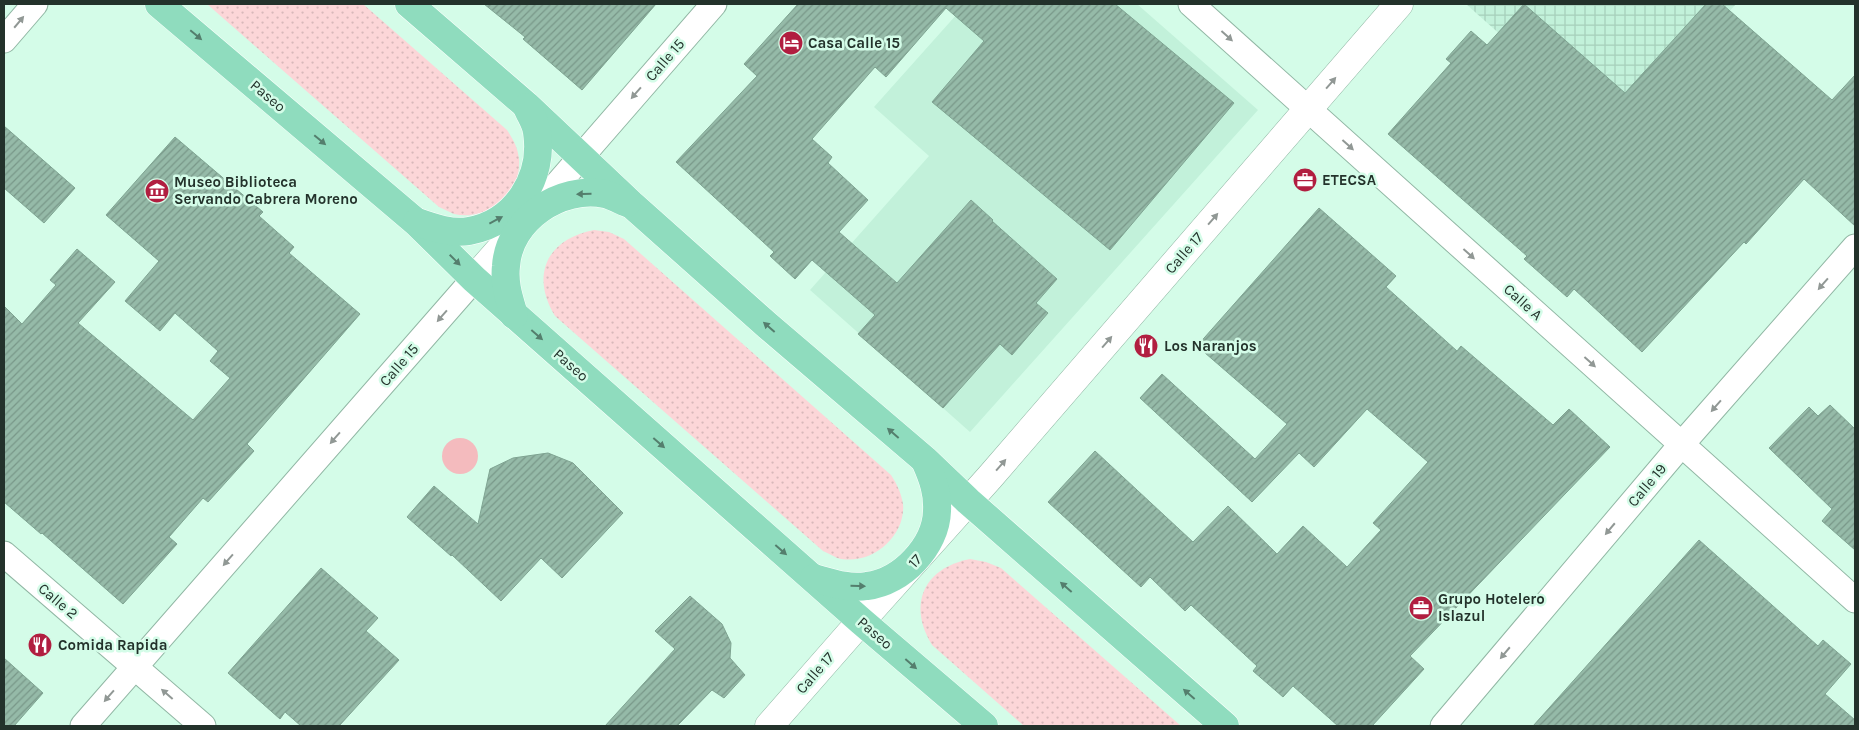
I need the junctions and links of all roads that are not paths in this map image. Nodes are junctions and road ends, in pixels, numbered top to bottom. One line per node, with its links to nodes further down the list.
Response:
1 (35, 4): 7 (street, one-way to 1)
2 (409, 4): 8 (main road)
3 (714, 4): 10 (street, Calle 15, one-way to 10)
4 (1191, 4): 9 (street, Calle A, one-way to 9)
5 (1399, 4): 9 (street, Calle 17, one-way to 5)
6 (163, 6): 13 (main road, Paseo, one-way to 13)
7 (4, 40)
8 (526, 105): 10 (main road); 13 (main road, one-way to 8)
9 (1308, 109): 17 (street, Calle A, one-way to 17); 19 (street, Calle 17, one-way to 9)
10 (581, 157): 11 (main road); 12 (street, Calle 15)
11 (631, 204): 12 (main road, one-way to 12); 18 (main road, one-way to 11)
12 (526, 221): 15 (street, Calle 15); 16 (main road)
13 (416, 222): 15 (main road, Paseo, one-way to 15)
14 (1855, 247): 17 (street, Calle 19, one-way to 17)
15 (474, 280): 16 (main road, Paseo); 25 (street, Calle 15, one-way to 25)
16 (514, 315): 22 (main road, Paseo, one-way to 22)
17 (1681, 445): 23 (street, Calle A); 31 (street, Calle 19, one-way to 31)
18 (924, 460): 19 (main road); 21 (main road)
19 (968, 501): 21 (street, 17); 30 (main road, one-way to 19)
20 (4, 554): 25 (street, Calle 2)
21 (915, 561): 22 (main road, one-way to 21); 24 (street, 17)
22 (811, 576): 24 (main road, Paseo)
23 (1855, 600)
24 (861, 621): 28 (street, Calle 17); 29 (main road, Paseo, one-way to 29)
25 (135, 666): 26 (street, Calle 15, one-way to 26); 27 (street, Calle 2, one-way to 25)
26 (83, 726)
27 (203, 726)
28 (769, 726)
29 (984, 726)
30 (1225, 726)
31 (1443, 726)

